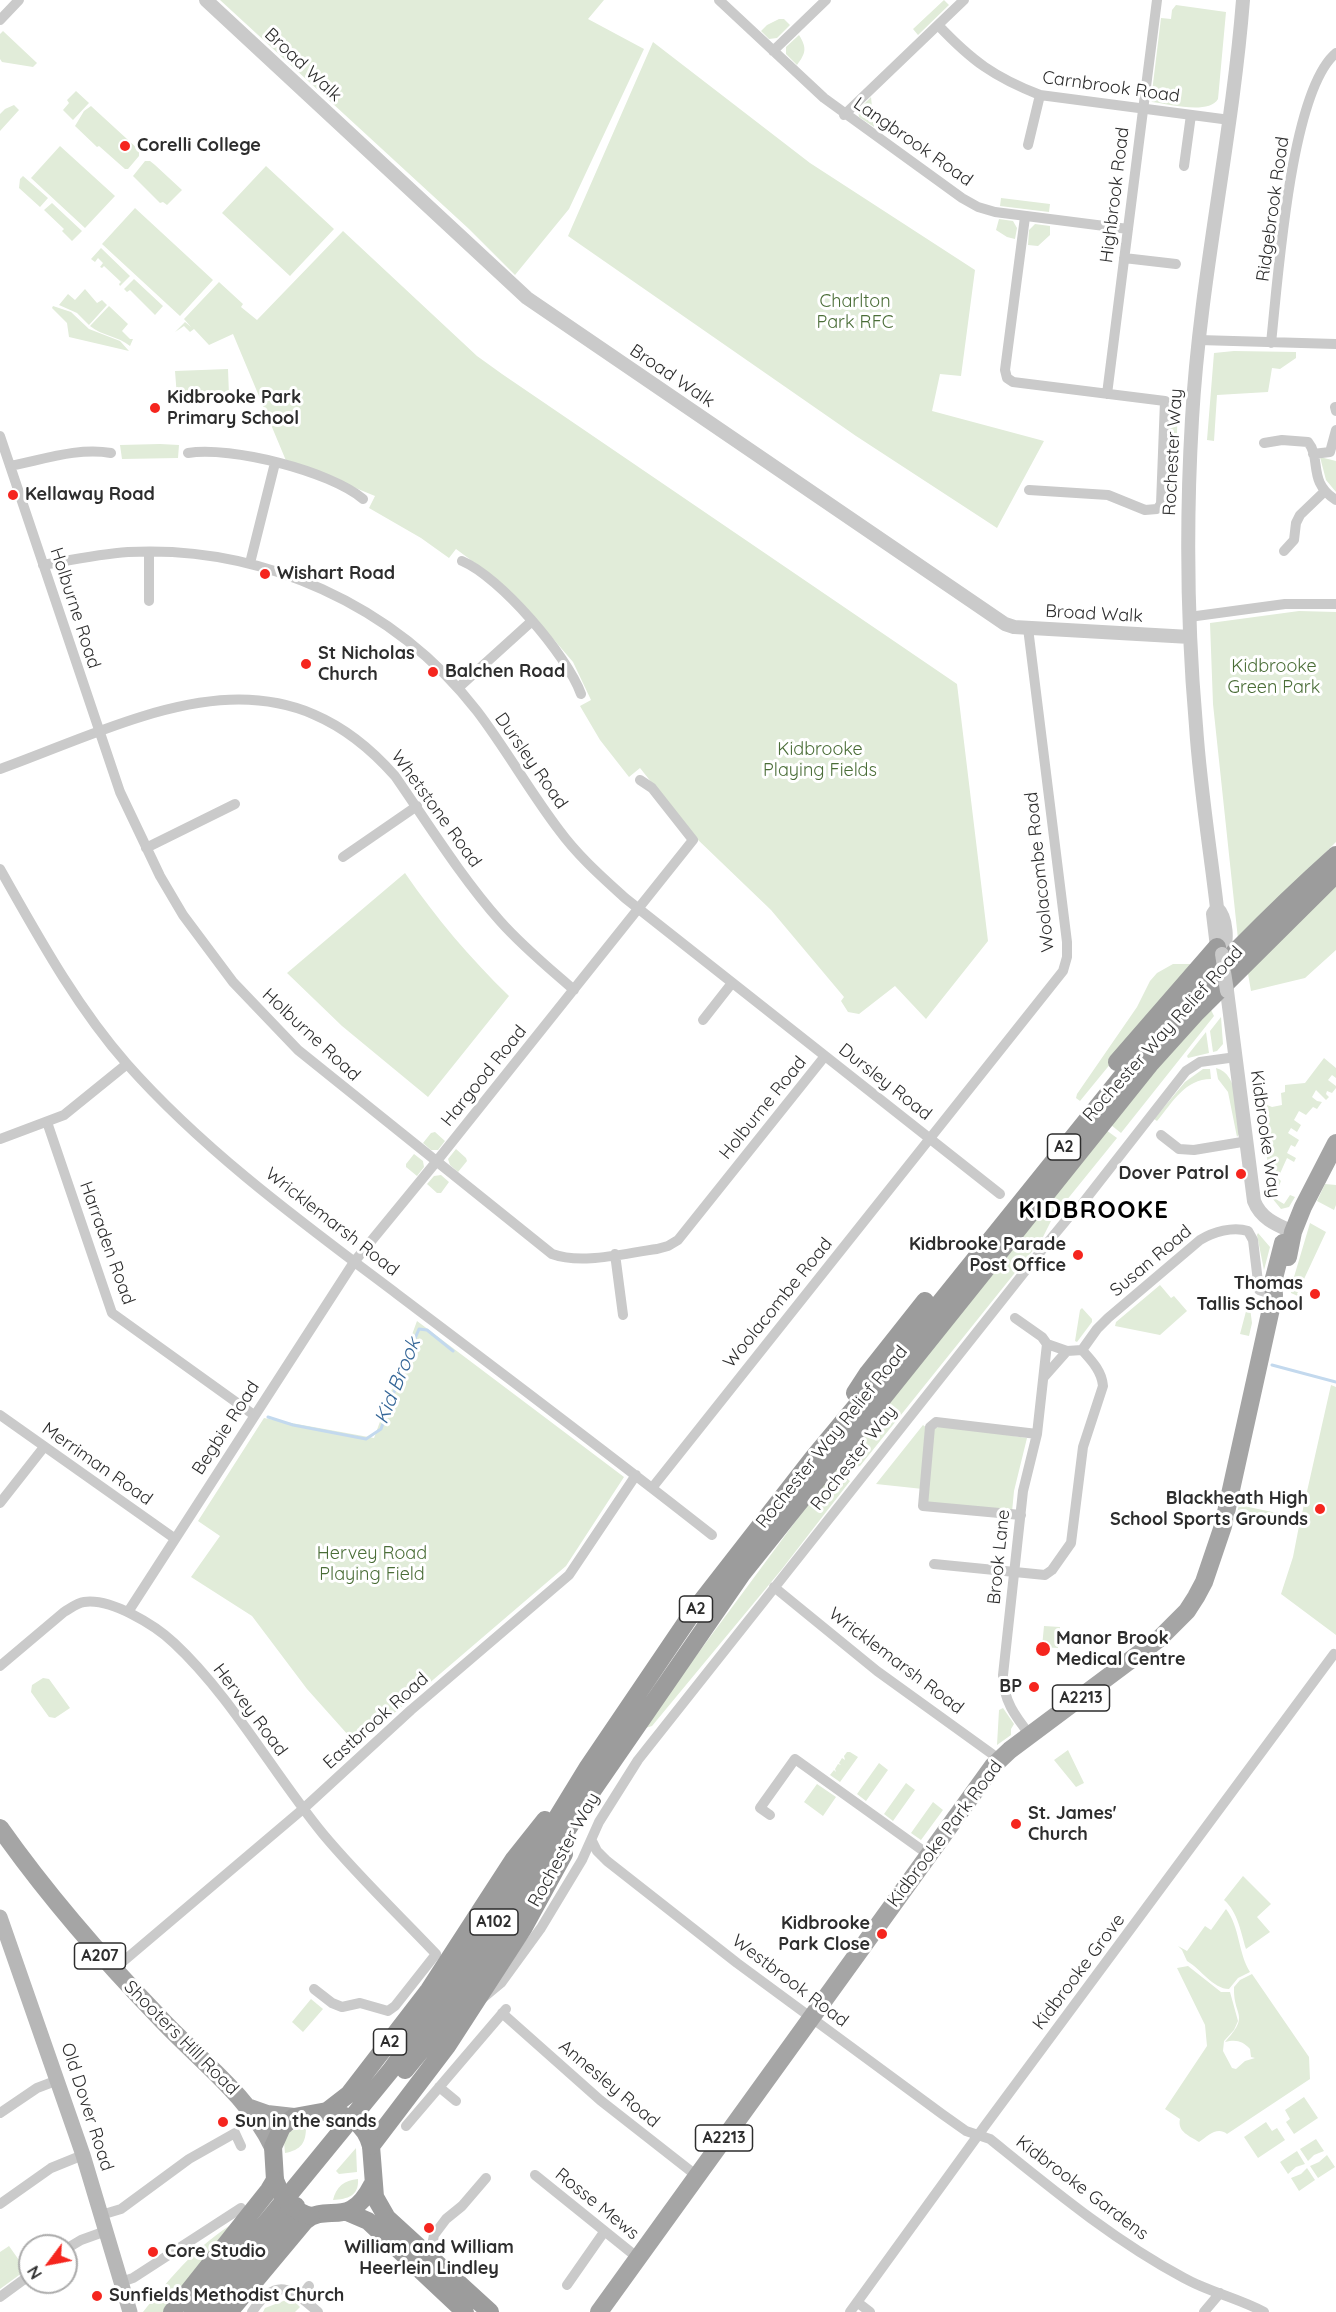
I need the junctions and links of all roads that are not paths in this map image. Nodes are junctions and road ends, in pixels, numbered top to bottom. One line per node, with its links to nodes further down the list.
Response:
1 (19, 0): 8 (street)
2 (206, 0): 48 (street, Broad Walk)
3 (718, 0): 10 (street, Langbrook Road)
4 (826, 0): 10 (street)
5 (964, 0): 9 (street)
6 (1157, 0): 13 (street, Highbrook Road)
7 (1243, 0): 16 (street, Rochester Way)
8 (0, 20)
9 (938, 25): 12 (street, Carnbrook Road); 14 (street)
10 (773, 51): 14 (street, Langbrook Road)
11 (1336, 53): 24 (street, Ridgebrook Road)
12 (1040, 95): 13 (street, Carnbrook Road); 17 (street)
13 (1143, 110): 15 (street, Carnbrook Road); 20 (street, Highbrook Road)
14 (844, 115): 19 (street, Langbrook Road)
15 (1191, 115): 16 (street, Carnbrook Road); 18 (street)
16 (1230, 120): 23 (street, Rochester Way)
17 (1028, 145)
18 (1184, 166)
19 (1024, 217): 20 (street, Langbrook Road); 26 (street)
20 (1128, 229): 21 (street, Highbrook Road)
21 (1124, 258): 22 (street); 26 (street, Highbrook Road)
22 (1176, 264)
23 (1199, 340): 24 (street); 46 (street, Rochester Way)
24 (1271, 343): 25 (street)
25 (1336, 344)
26 (1107, 394): 35 (street, Rochester Way)
27 (1336, 430): 32 (street)
28 (0, 436): 34 (street, Holburne Road)
29 (1264, 443): 32 (street)
30 (111, 453): 34 (street)
31 (188, 453): 33 (street)
32 (1313, 454): 36 (street)
33 (275, 463): 37 (street); 42 (street)
34 (10, 466): 43 (street, Holburne Road)
35 (1029, 490)
36 (1325, 491): 38 (street); 39 (street)
37 (363, 499)
38 (1336, 500)
39 (1284, 551)
40 (149, 552): 42 (street, Dursley Road); 43 (street, Dursley Road); 44 (street)
41 (462, 561): 47 (street)
42 (250, 563): 50 (street, Dursley Road)
43 (43, 565): 52 (street, Holburne Road)
44 (149, 601)
45 (1336, 604): 46 (street)
46 (1189, 617): 49 (street, Rochester Way)
47 (532, 621): 50 (street); 51 (street)
48 (1028, 628): 49 (street, Broad Walk); 73 (street, Woolacombe Road)
49 (1190, 637): 63 (street, Rochester Way)
50 (458, 688): 62 (street, Dursley Road)
51 (580, 694)
52 (99, 733): 53 (street, Whetstone Road); 56 (street, Whetstone Road); 57 (street, Holburne Road)
53 (0, 769)
54 (640, 780): 62 (street)
55 (235, 804): 57 (street)
56 (417, 806): 59 (street); 65 (street, Whetstone Road)
57 (146, 848): 76 (street, Holburne Road)
58 (1336, 855): 94 (highway, Rochester Way Relief Road / A2)
59 (344, 857)
60 (0, 869): 69 (street, Wricklemarsh Road)
61 (1336, 874): 118 (highway, Rochester Way Relief Road / A2)
62 (639, 909): 64 (street, Dursley Road); 65 (street, Hargood Road)
63 (1219, 951): 68 (street, Rochester Way, bridge); 94 (highway)
64 (732, 983): 66 (street); 67 (street, Dursley Road)
65 (574, 990): 76 (street, Hargood Road)
66 (703, 1020)
67 (825, 1056): 73 (street, Dursley Road); 80 (street, Holburne Road)
68 (1236, 1057): 74 (street, Kidbrooke Way); 103 (street, Rochester Way)
69 (127, 1064): 70 (street); 81 (street, Wricklemarsh Road)
70 (46, 1122): 72 (street); 91 (street, Harraden Road)
71 (1161, 1135): 74 (street)
72 (0, 1139)
73 (930, 1139): 77 (street); 96 (street, Woolacombe Road)
74 (1248, 1141): 79 (street, Kidbrooke Way)
75 (1336, 1143): 78 (main road, Kidbrooke Park Road / A2213)
76 (436, 1162): 80 (street, Holburne Road); 81 (street, Hargood Road)
77 (1000, 1194)
78 (1303, 1207): 79 (main road, Kidbrooke Park Road / A2213); 82 (main road)
79 (1288, 1238): 82 (main road, Kidbrooke Park Road / A2213); 83 (main road, Kidbrooke Park Road / A2213)
80 (615, 1254): 84 (street)
81 (354, 1262): 91 (street, Begbie Road); 95 (street, Wricklemarsh Road)
82 (1283, 1275): 83 (main road, Kidbrooke Park Road / A2213)
83 (1274, 1295): 87 (street, Susan Road); 107 (main road, Kidbrooke Park Road / A2213)
84 (623, 1315)
85 (1015, 1318): 86 (street)
86 (1047, 1344): 88 (street); 89 (street, Brook Lane)
87 (1082, 1350): 88 (street); 102 (street)
88 (1067, 1351): 89 (street)
89 (1044, 1377): 92 (street, Brook Lane)
90 (0, 1415): 93 (street, Merriman Road)
91 (254, 1415): 100 (street, Begbie Road)
92 (1037, 1434): 98 (street, Brook Lane); 98 (street)
93 (44, 1447): 97 (street); 100 (street, Merriman Road)
94 (813, 1458): 109 (highway, Rochester Way Relief Road / A2)
95 (636, 1475): 96 (street, Wricklemarsh Road); 110 (street, Eastbrook Road)
96 (652, 1488): 99 (street, Wricklemarsh Road)
97 (0, 1503)
98 (1021, 1515): 102 (street, Brook Lane)
99 (712, 1535)
100 (174, 1538): 104 (street, Begbie Road)
101 (934, 1564): 102 (street)
102 (1014, 1573): 107 (street, Brook Lane)
103 (774, 1587): 108 (street, Wricklemarsh Road); 113 (street, Rochester Way)
104 (128, 1612): 106 (street, Hervey Road); 110 (street, Hervey Road)
105 (1336, 1655): 128 (street, Kidbrooke Grove)
106 (0, 1666)
107 (1030, 1735): 108 (main road, Kidbrooke Park Road / A2213)
108 (999, 1759): 114 (main road, Kidbrooke Park Road / A2213)
109 (588, 1767): 124 (highway, A2); 158 (highway, Rochester Way Relief Road / A102)
110 (303, 1809): 116 (street, Eastbrook Road); 117 (street, Hervey Road)
111 (770, 1815): 114 (street)
112 (0, 1828): 116 (main road, Shooters Hill Road / A207)
113 (592, 1841): 118 (street, Rochester Way); 119 (street, Westbrook Road)
114 (929, 1855): 119 (main road, Kidbrooke Park Road / A2213)
115 (0, 1917): 120 (main road, Old Dover Road)
116 (113, 1970): 123 (main road, Shooters Hill Road / A207)
117 (314, 1989)
118 (470, 1997): 130 (highway, A2); 158 (highway, A102)
119 (810, 2018): 128 (street, Westbrook Road); 134 (main road, Kidbrooke Park Road / A2213)
120 (58, 2080): 125 (street); 132 (main road, Old Dover Road)
121 (440, 2087): 122 (street); 127 (street, Annesley Road); 134 (street, Annesley Road)
122 (456, 2101)
123 (250, 2108): 126 (main road, Shooters Hill Road / A207); 131 (main road, Shooters Hill Road / A207)
124 (327, 2111): 126 (highway, A2); 130 (highway, A2, bridge)
125 (0, 2113)
126 (294, 2117): 131 (highway)
127 (406, 2127)
128 (979, 2134): 155 (street, Kidbrooke Gardens); 159 (street, Kidbrooke Grove)
129 (241, 2146): 141 (street)
130 (370, 2146): 137 (highway, A2)
131 (273, 2147): 136 (highway)
132 (83, 2156): 138 (street); 141 (main road, Old Dover Road)
133 (535, 2175): 145 (street, Rosse Mews)
134 (697, 2176): 150 (main road, Kidbrooke Park Road / A2213)
135 (486, 2178): 146 (street)
136 (275, 2180): 142 (highway, bridge); 161 (highway)
137 (372, 2185): 140 (highway); 143 (highway, A2)
138 (0, 2204)
139 (241, 2208): 151 (street)
140 (347, 2212): 142 (highway); 143 (highway, A2)
141 (101, 2215): 144 (main road, Old Dover Road)
142 (311, 2216): 158 (highway)
143 (382, 2224): 147 (highway, A2); 165 (highway, A2)
144 (106, 2231): 148 (street); 151 (main road, Old Dover Road)
145 (604, 2232): 150 (street, Rosse Mews); 153 (street)
146 (434, 2235): 147 (street); 149 (street)
147 (412, 2239): 149 (highway, A2)
148 (78, 2242)
149 (430, 2256): 166 (highway, A2)
150 (638, 2258): 167 (main road, Kidbrooke Park Road / A2213)
151 (121, 2282): 160 (main road, Old Dover Road)
152 (18, 2284): 157 (street)
153 (567, 2285)
154 (309, 2286): 156 (street)
155 (1220, 2293): 170 (street); 171 (street, Kidbrooke Gardens)
156 (301, 2297): 163 (street); 164 (street)
157 (0, 2298)
158 (219, 2301): 162 (highway, A102)
159 (857, 2302): 168 (street, Kidbrooke Grove); 169 (street)
160 (130, 2312)
161 (172, 2312)
162 (194, 2312)
163 (252, 2312)
164 (318, 2312)
165 (465, 2312)
166 (490, 2312)
167 (599, 2312)
168 (850, 2312)
169 (870, 2312)
170 (1204, 2312)
171 (1264, 2312)

